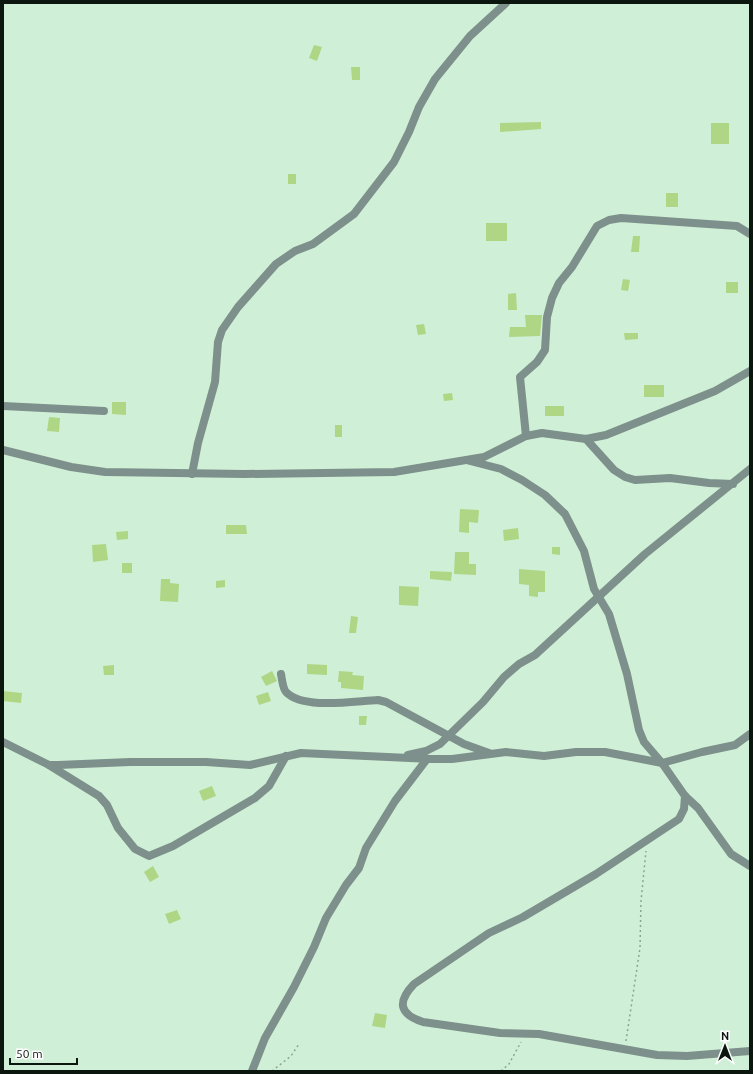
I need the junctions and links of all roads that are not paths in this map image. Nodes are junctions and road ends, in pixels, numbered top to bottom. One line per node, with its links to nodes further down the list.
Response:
1 (506, 3): 11 (street)
2 (750, 234): 6 (street)
3 (750, 371): 7 (street)
4 (3, 406): 5 (street)
5 (104, 411)
6 (526, 436): 7 (street); 9 (street)
7 (586, 439): 12 (street)
8 (3, 450): 11 (street)
9 (467, 461): 11 (street); 13 (street)
10 (750, 470): 12 (street)
11 (192, 474)
12 (733, 484): 13 (street)
13 (598, 596): 16 (street); 22 (street)
14 (281, 674): 16 (street)
15 (750, 734): 22 (street)
16 (448, 736): 18 (street); 20 (street)
17 (3, 742): 23 (street)
18 (491, 754): 21 (street); 22 (street)
19 (286, 756): 20 (street); 23 (street); 23 (street)
20 (403, 757): 21 (street)
21 (427, 759): 27 (street)
22 (662, 763): 24 (street)
23 (49, 764)
24 (686, 796): 25 (street); 26 (street)
25 (750, 866)
26 (750, 1051)
27 (252, 1071)

